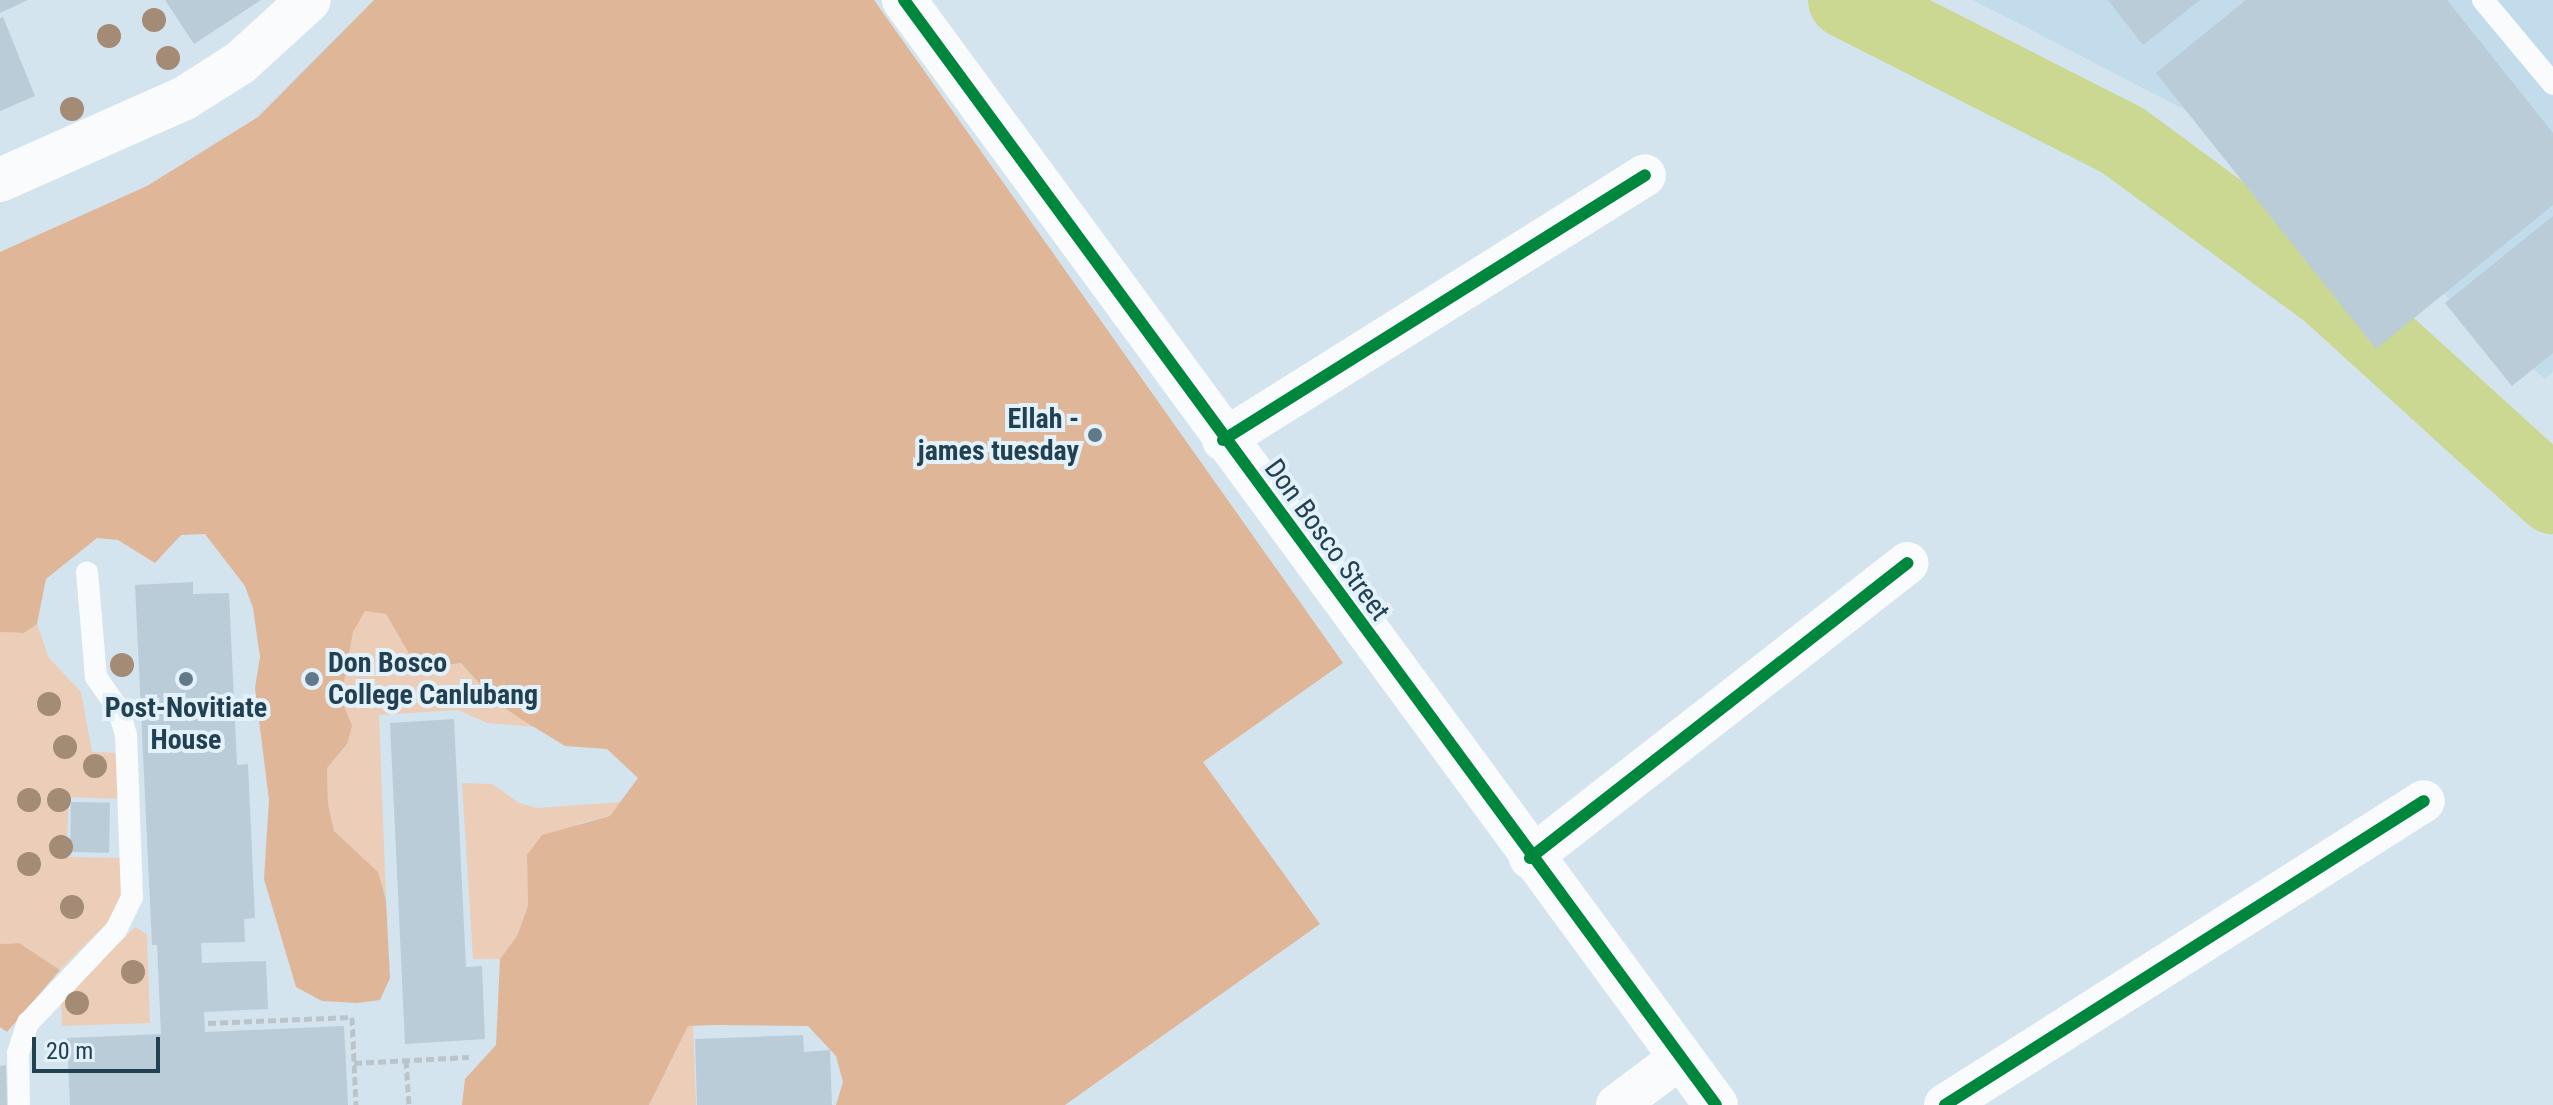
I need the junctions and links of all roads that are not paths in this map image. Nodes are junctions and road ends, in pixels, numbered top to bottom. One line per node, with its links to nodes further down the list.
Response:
1 (904, 0): 7 (street, Don Bosco Street)
2 (2483, 0): 4 (lane)
3 (306, 1): 6 (street)
4 (2553, 84)
5 (1645, 175): 7 (street)
6 (0, 180)
7 (1223, 440): 11 (street, Don Bosco Street)
8 (1908, 563): 11 (street)
9 (87, 572): 13 (lane)
10 (2424, 801): 16 (street)
11 (1530, 858): 12 (street, Don Bosco Street)
12 (1680, 1058): 14 (street); 15 (street, Don Bosco Street)
13 (19, 1105)
14 (1617, 1105)
15 (1716, 1105)
16 (1945, 1105)

